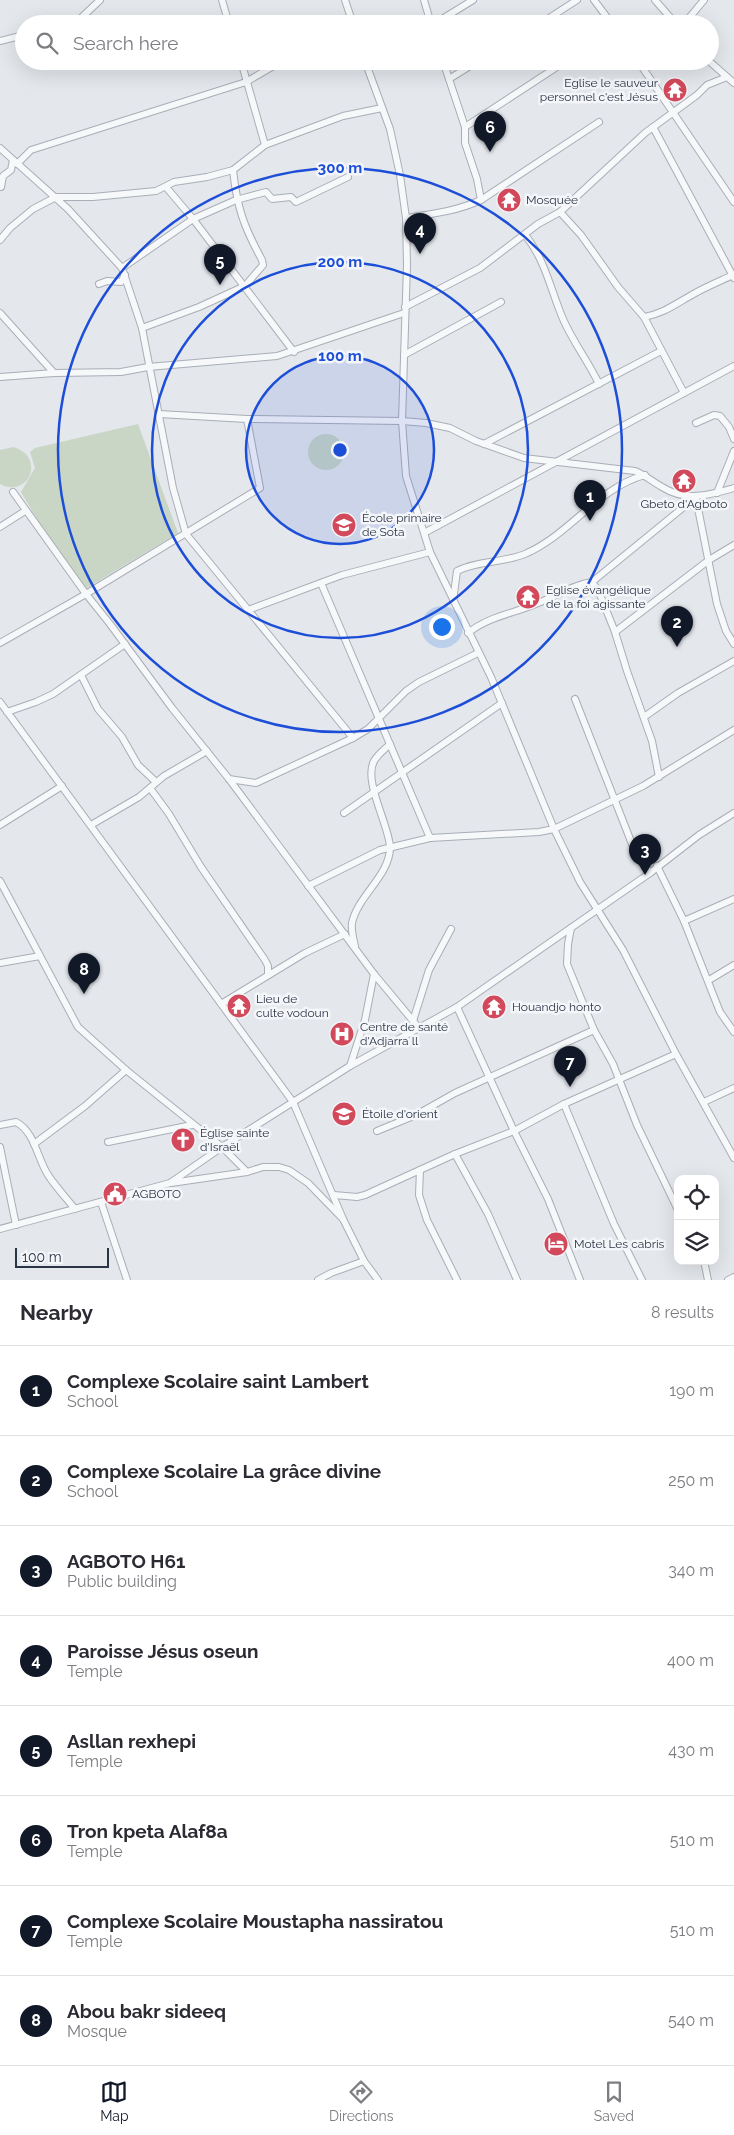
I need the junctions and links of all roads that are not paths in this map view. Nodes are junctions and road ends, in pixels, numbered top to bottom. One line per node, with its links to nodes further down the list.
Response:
1 (100, 0): 12 (street)
2 (222, 0): 13 (street)
3 (345, 0): 14 (street)
4 (424, 0): 15 (street)
5 (473, 0): 16 (street)
6 (577, 0): 17 (street)
7 (594, 0): 18 (street)
8 (655, 0): 11 (street)
9 (660, 0): 11 (street)
10 (704, 0): 20 (street)
11 (663, 8): 19 (street)
12 (84, 15)
13 (226, 15)
14 (350, 15)
15 (429, 15)
16 (447, 15)
17 (554, 15)
18 (605, 15)
19 (669, 15)
20 (692, 15)
21 (15, 37): 22 (street)
22 (0, 41)
23 (243, 70): 33 (street)
24 (267, 70): 33 (street)
25 (368, 70): 35 (street)
26 (446, 70): 32 (street)
27 (464, 70): 32 (street)
28 (552, 70): 39 (street)
29 (644, 70): 36 (street)
30 (719, 70): 31 (street)
31 (727, 77): 34 (street); 36 (street)
32 (449, 79): 39 (street)
33 (246, 82): 40 (street); 42 (street)
34 (734, 83)
35 (382, 108): 40 (street); 52 (street)
36 (673, 112): 38 (street); 50 (street)
37 (599, 122): 49 (street)
38 (653, 127): 51 (street); 58 (street)
39 (465, 128): 49 (street)
40 (265, 145): 43 (street)
41 (1, 151): 42 (street)
42 (15, 162): 45 (street); 47 (street)
43 (233, 170): 46 (street); 48 (street)
44 (348, 177): 48 (street)
45 (1, 187)
46 (166, 187): 47 (street); 53 (street)
47 (56, 197): 55 (street); 56 (street)
48 (236, 200): 53 (street); 60 (street)
49 (481, 200): 52 (street)
50 (734, 202)
51 (560, 212): 54 (street); 64 (street)
52 (406, 218): 62 (street)
53 (192, 219): 56 (street); 60 (street)
54 (526, 235): 62 (street); 73 (street)
55 (0, 240)
56 (122, 268): 57 (street)
57 (125, 275): 59 (street); 65 (street)
58 (733, 277): 64 (street)
59 (99, 284)
60 (245, 286): 65 (street); 67 (street)
61 (501, 302): 68 (street)
62 (405, 310): 67 (street); 68 (street)
63 (0, 313): 71 (street)
64 (644, 317): 66 (street)
65 (142, 328): 69 (street)
66 (662, 351): 73 (street); 74 (street)
67 (294, 352): 69 (street)
68 (404, 355): 77 (street)
69 (148, 367): 71 (street); 75 (street)
70 (733, 369): 74 (street)
71 (54, 373): 72 (street)
72 (0, 377)
73 (599, 384): 80 (street)
74 (684, 393): 82 (street)
75 (159, 414): 76 (street); 91 (street)
76 (247, 419): 77 (street); 91 (street)
77 (402, 421): 80 (street); 90 (street)
78 (696, 423): 79 (street)
79 (734, 439)
80 (484, 444): 82 (street)
81 (734, 451): 86 (street)
82 (558, 461): 83 (street); 90 (street)
83 (645, 475): 87 (street); 98 (street)
84 (734, 488): 86 (street)
85 (13, 492): 88 (street)
86 (717, 493): 87 (street)
87 (696, 500): 94 (street); 95 (street)
88 (25, 510): 89 (street); 97 (street)
89 (0, 527)
90 (426, 532): 93 (street)
91 (186, 534): 97 (street); 99 (street)
92 (734, 545): 94 (street)
93 (430, 552): 96 (street); 98 (street)
94 (709, 560): 100 (street); 104 (street)
95 (592, 582): 100 (street); 101 (street)
96 (321, 583): 99 (street); 113 (street)
97 (86, 594): 102 (street); 103 (street)
98 (453, 601): 101 (street)
99 (248, 610): 115 (street)
100 (615, 632): 112 (street)
101 (468, 633): 105 (street)
102 (0, 643)
103 (125, 644): 107 (street); 117 (street)
104 (734, 644)
105 (478, 653): 110 (street); 113 (street)
106 (734, 662): 112 (street)
107 (81, 675): 111 (street); 121 (street)
108 (575, 699): 125 (street)
109 (0, 702): 111 (street)
110 (502, 703): 118 (street); 130 (street)
111 (7, 712): 122 (street)
112 (644, 717): 119 (street)
113 (378, 720): 115 (street); 116 (street)
114 (734, 730): 119 (street)
115 (353, 738): 120 (street)
116 (390, 744): 118 (street); 124 (street)
117 (207, 751): 120 (street); 121 (street)
118 (403, 772): 124 (street); 131 (street)
119 (659, 777): 125 (street)
120 (229, 779): 136 (street)
121 (156, 782): 123 (street)
122 (62, 786): 128 (street); 129 (street)
123 (150, 788): 129 (street); 148 (street)
124 (376, 792): 126 (street); 132 (street)
125 (614, 800): 130 (street); 134 (street)
126 (344, 813)
127 (734, 813): 133 (street)
128 (0, 825)
129 (91, 825): 150 (street)
130 (554, 829): 131 (street); 138 (street)
131 (430, 838): 132 (street)
132 (390, 847): 136 (street); 143 (street)
133 (658, 866): 134 (street); 139 (street)
134 (650, 872): 138 (street)
135 (0, 881): 144 (street)
136 (308, 886): 142 (street)
137 (734, 899): 139 (street)
138 (596, 910): 140 (street); 156 (street)
139 (684, 921): 149 (street)
140 (571, 928): 151 (street); 155 (street)
141 (451, 929): 152 (street)
142 (345, 934): 143 (street); 148 (street)
143 (355, 948): 147 (street)
144 (40, 956): 145 (street); 158 (street)
145 (0, 963)
146 (734, 965): 149 (street)
147 (374, 974): 152 (street); 157 (street)
148 (268, 975): 150 (street)
149 (709, 980): 154 (street)
150 (221, 1004): 162 (street)
151 (457, 1007): 153 (street); 159 (street)
152 (413, 1021): 153 (street)
153 (419, 1028): 157 (street)
154 (734, 1029)
155 (594, 1030): 159 (street); 160 (street)
156 (676, 1054): 160 (street); 163 (street)
157 (350, 1066): 162 (street)
158 (126, 1070): 166 (street); 170 (street)
159 (490, 1077): 167 (street); 168 (street)
160 (620, 1080): 164 (street); 181 (street)
161 (734, 1088): 163 (street)
162 (293, 1102): 172 (street); 179 (street)
163 (704, 1102): 173 (street)
164 (564, 1104): 168 (street); 197 (street)
165 (0, 1125): 170 (street)
166 (192, 1125): 169 (street); 172 (street)
167 (377, 1131)
168 (514, 1131): 174 (street); 196 (street)
169 (108, 1142)
170 (34, 1144): 182 (street)
171 (0, 1147): 184 (street)
172 (222, 1147): 177 (street); 178 (street)
173 (731, 1148): 175 (street)
174 (455, 1154): 176 (street); 195 (street)
175 (734, 1158)
176 (420, 1170): 179 (street); 194 (street)
177 (247, 1172): 178 (street); 183 (street)
178 (170, 1183): 180 (street)
179 (334, 1195): 183 (street)
180 (101, 1202): 182 (street); 191 (street)
181 (674, 1202)
182 (75, 1209): 184 (street)
183 (343, 1219): 186 (street)
184 (16, 1225): 185 (street)
185 (0, 1229)
186 (364, 1261): 188 (street); 190 (street)
187 (705, 1265): 198 (street)
188 (370, 1270): 192 (street); 193 (street)
189 (734, 1277): 199 (street)
190 (321, 1279)
191 (127, 1280)
192 (373, 1280)
193 (378, 1280)
194 (457, 1280)
195 (517, 1280)
196 (580, 1280)
197 (642, 1280)
198 (708, 1280)
199 (728, 1280)

